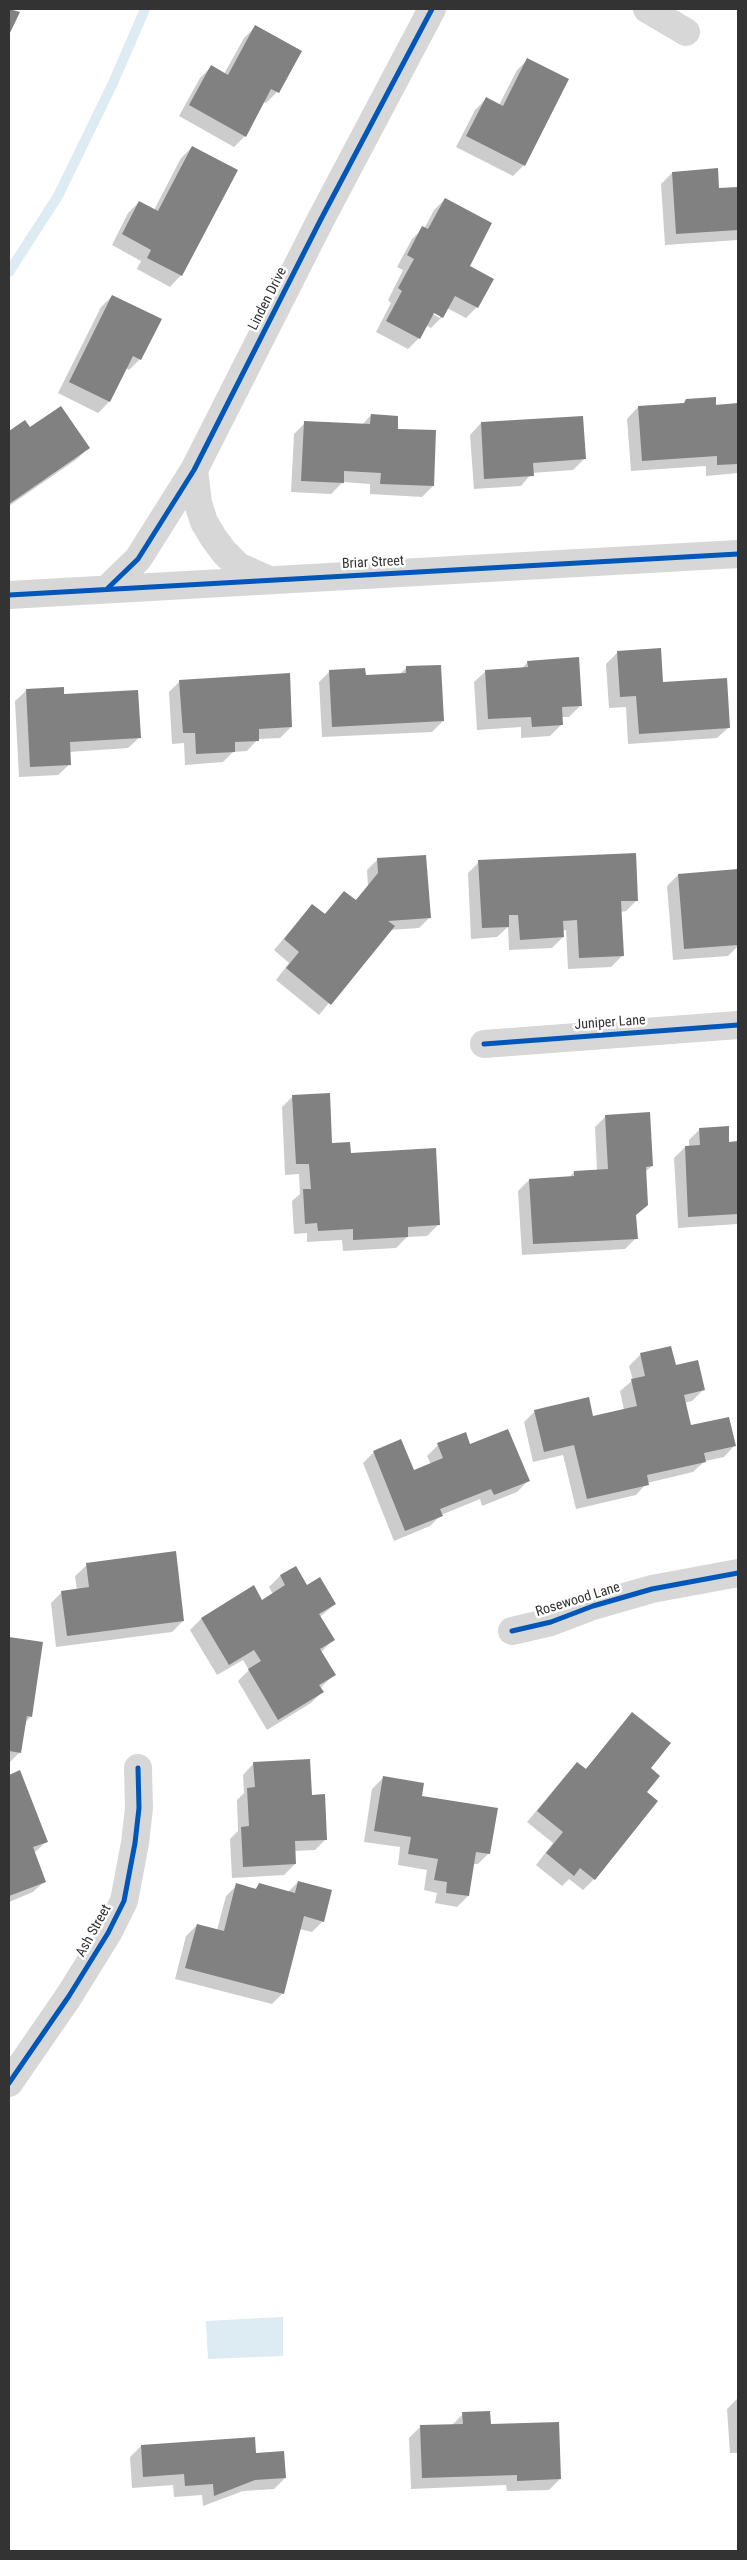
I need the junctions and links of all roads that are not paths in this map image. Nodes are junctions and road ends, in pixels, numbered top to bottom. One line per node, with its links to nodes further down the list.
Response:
1 (432, 9): 4 (street, Linden Drive)
2 (647, 9): 3 (street)
3 (686, 32)
4 (194, 470): 6 (street); 7 (street, Linden Drive)
5 (738, 554): 6 (street, Briar Street)
6 (271, 580): 7 (street, Briar Street)
7 (107, 589): 8 (street, Briar Street)
8 (9, 595)
9 (738, 1025): 10 (street, Juniper Lane)
10 (484, 1044)
11 (738, 1572): 12 (street, Rosewood Lane)
12 (512, 1631)
13 (138, 1768): 14 (street, Ash Street)
14 (9, 2083)

